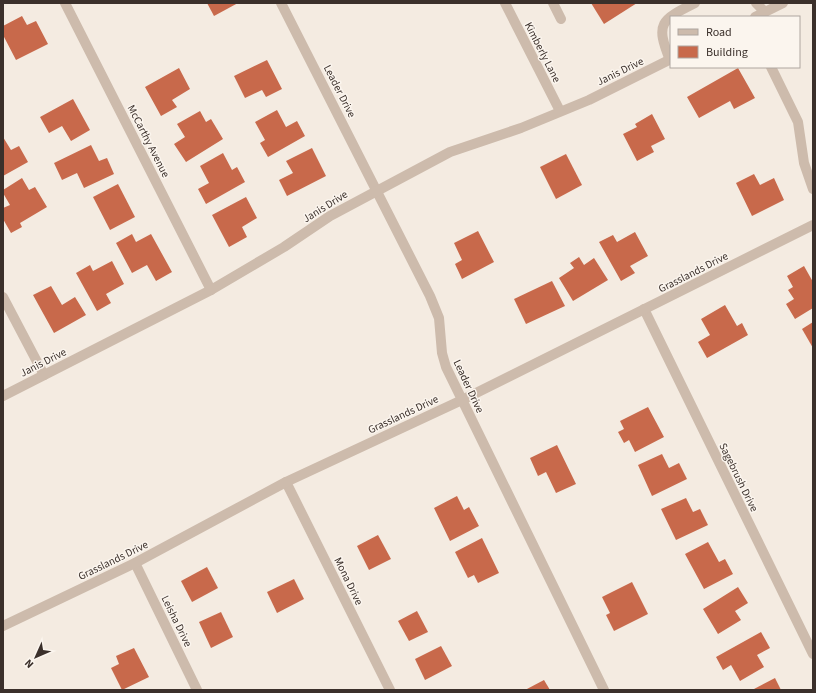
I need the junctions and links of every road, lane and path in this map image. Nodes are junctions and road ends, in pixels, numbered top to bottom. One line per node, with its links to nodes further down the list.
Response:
1 (65, 3): 19 (street, McCarthy Avenue)
2 (281, 3): 17 (street, Leader Drive)
3 (505, 3): 15 (street, Kimberly Lane)
4 (552, 3): 12 (street)
5 (695, 3): 9 (street)
6 (756, 3): 8 (street)
7 (783, 3): 8 (street)
8 (765, 12): 10 (street)
9 (671, 16)
10 (757, 16)
11 (670, 17): 13 (street)
12 (561, 19)
13 (670, 59): 15 (street, Janis Drive)
14 (771, 68): 16 (street)
15 (560, 111): 17 (street, Janis Drive)
16 (813, 189)
17 (377, 190): 19 (street, Janis Drive); 24 (street, Leader Drive)
18 (813, 225): 21 (street, Grasslands Drive)
19 (211, 290): 22 (street, Janis Drive)
20 (3, 296): 22 (street)
21 (644, 310): 24 (street, Grasslands Drive); 28 (street, Sagebrush Drive)
22 (44, 376): 23 (street, Janis Drive)
23 (3, 396)
24 (462, 400): 25 (street, Grasslands Drive); 31 (street, Leader Drive)
25 (286, 482): 26 (street, Grasslands Drive); 30 (street, Mona Drive)
26 (135, 563): 27 (street, Grasslands Drive); 29 (street, Leisha Drive)
27 (3, 626)
28 (813, 654)
29 (197, 690)
30 (390, 690)
31 (604, 690)

